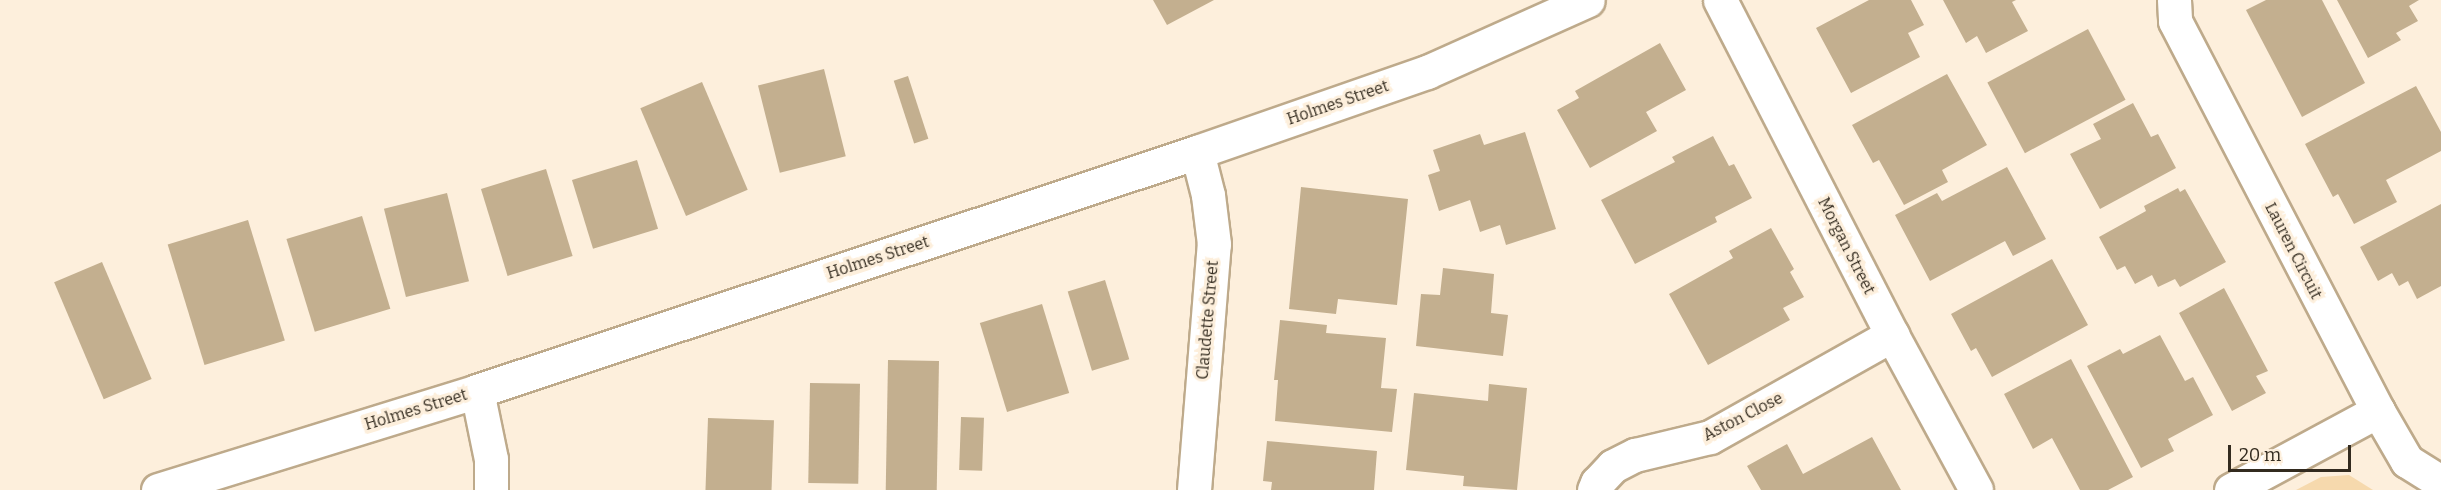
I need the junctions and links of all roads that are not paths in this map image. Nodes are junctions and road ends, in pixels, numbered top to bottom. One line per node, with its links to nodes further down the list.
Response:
1 (1588, 0): 4 (street, Holmes Street)
2 (1720, 0): 5 (street, Morgan Street)
3 (2174, 0): 7 (street, Lauren Circuit)
4 (1197, 152): 6 (street, Holmes Street); 11 (street, Claudette Street)
5 (1892, 335): 12 (street, Aston Close); 13 (street, Morgan Street)
6 (477, 391): 9 (street, Holmes Street); 10 (street)
7 (2378, 411): 8 (street, Lauren Circuit); 14 (street)
8 (2441, 482)
9 (158, 490)
10 (491, 490)
11 (1194, 490)
12 (1594, 490)
13 (1976, 490)
14 (2231, 490)

